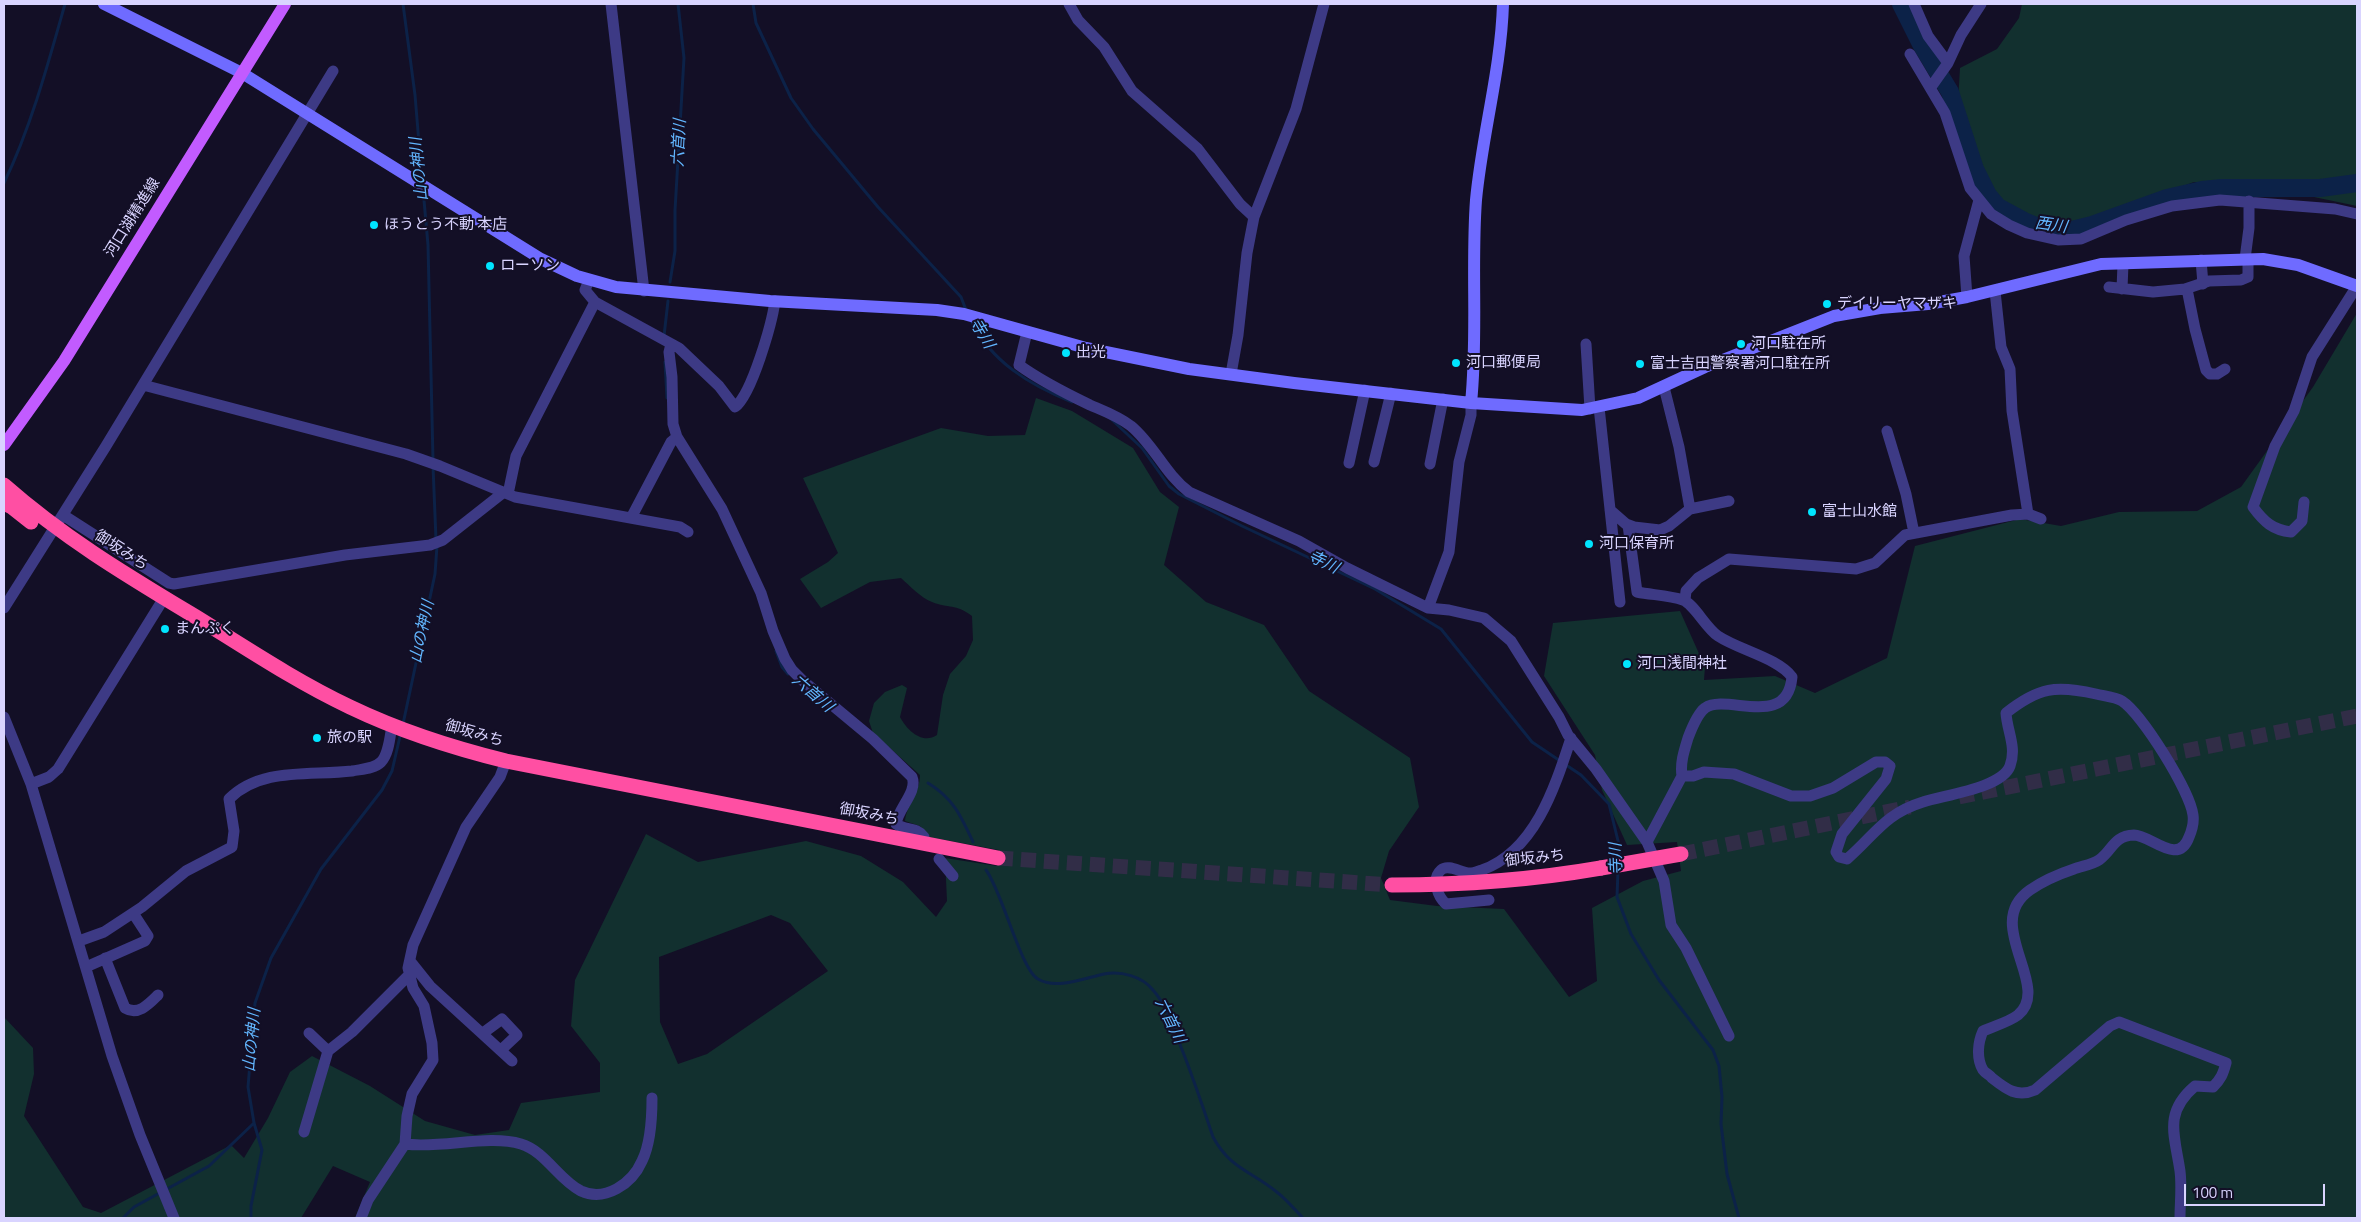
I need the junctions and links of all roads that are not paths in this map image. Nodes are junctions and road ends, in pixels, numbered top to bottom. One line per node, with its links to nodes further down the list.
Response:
1 (104, 4): 12 (street)
2 (285, 4): 12 (main road, 河口湖精進線)
3 (612, 4): 30 (street)
4 (1069, 4): 18 (street)
5 (1324, 4): 18 (street)
6 (1503, 4): 45 (street)
7 (1914, 4): 10 (street)
8 (1981, 4): 10 (street)
9 (1910, 54): 13 (street)
10 (1947, 65): 13 (street)
11 (333, 71): 14 (street)
12 (242, 73): 14 (street); 49 (main road, 河口湖精進線)
13 (1932, 84): 15 (street)
14 (308, 114): 23 (street); 40 (street)
15 (1979, 200): 16 (street); 32 (street)
16 (2249, 201): 17 (street); 20 (street)
17 (2357, 214)
18 (1254, 217): 39 (street)
19 (2226, 259): 20 (street); 21 (street); 24 (street)
20 (2247, 259): 24 (street); 26 (street)
21 (2201, 260): 22 (street); 25 (street)
22 (2123, 264): 28 (street); 31 (street)
23 (589, 280): 30 (street); 34 (street)
24 (2230, 280): 25 (street)
25 (2203, 284): 29 (street)
26 (2357, 286): 56 (street)
27 (2109, 288): 28 (street)
28 (2122, 289): 29 (street)
29 (2187, 289): 38 (street)
30 (644, 291): 33 (street)
31 (1995, 291): 32 (street); 60 (street)
32 (1967, 297): 41 (street)
33 (775, 301): 35 (street); 36 (street)
34 (595, 302): 36 (street); 54 (street)
35 (1027, 332): 39 (street); 71 (street)
36 (671, 344): 48 (street)
37 (1586, 344): 46 (street)
38 (2225, 369)
39 (1231, 374): 42 (street)
40 (143, 385): 54 (street); 64 (street)
41 (1664, 387): 46 (street); 58 (street)
42 (1365, 390): 43 (street); 51 (street)
43 (1391, 393): 44 (street); 50 (street)
44 (1443, 399): 45 (street); 52 (street)
45 (1471, 402): 46 (street); 71 (street)
46 (1595, 408): 59 (street)
47 (1887, 431): 66 (street)
48 (677, 437): 61 (street); 78 (street)
49 (4, 446)
50 (1374, 462)
51 (1349, 463)
52 (1430, 464)
53 (4, 485): 64 (highway, 御坂みち)
54 (506, 493): 61 (street); 64 (street)
55 (1729, 501): 58 (street)
56 (2304, 502)
57 (4, 503): 64 (highway)
58 (1690, 509): 63 (street)
59 (1610, 510): 63 (street); 69 (street)
60 (2028, 514): 62 (street); 66 (street)
61 (631, 518): 65 (street)
62 (2041, 519)
63 (1628, 525): 68 (street)
64 (56, 526): 67 (highway, 御坂みち); 70 (street)
65 (688, 532)
66 (1914, 533): 68 (street)
67 (164, 598): 73 (highway, 御坂みち); 77 (street)
68 (1685, 600): 76 (street)
69 (1620, 602)
70 (4, 608)
71 (1428, 608): 74 (street)
72 (4, 717): 77 (street)
73 (394, 726): 75 (highway, 御坂みち); 87 (street)
74 (1570, 738): 79 (street); 85 (street)
75 (506, 761): 81 (highway, 御坂みち); 90 (street)
76 (1682, 776): 79 (street); 105 (street)
77 (31, 784): 88 (street)
78 (924, 837)
79 (1647, 842): 96 (street)
80 (1681, 854): 85 (highway, 御坂みち, bridge)
81 (998, 858)
82 (940, 859): 83 (street)
83 (953, 876)
84 (1392, 885): 85 (highway, 御坂みち)
85 (1437, 885): 86 (street)
86 (1489, 900)
87 (134, 913): 88 (street); 89 (street)
88 (79, 941): 91 (street)
89 (105, 958): 91 (street); 93 (street)
90 (410, 961): 92 (street); 95 (street)
91 (86, 967): 103 (street)
92 (410, 974): 97 (street); 102 (street)
93 (158, 995)
94 (308, 1033): 97 (street)
95 (483, 1033): 98 (street); 98 (street)
96 (1729, 1036)
97 (328, 1050): 101 (street)
98 (501, 1050): 99 (street)
99 (512, 1061)
100 (652, 1098): 102 (street)
101 (304, 1132)
102 (405, 1144): 104 (street)
103 (174, 1218)
104 (361, 1218)
105 (2180, 1218)

